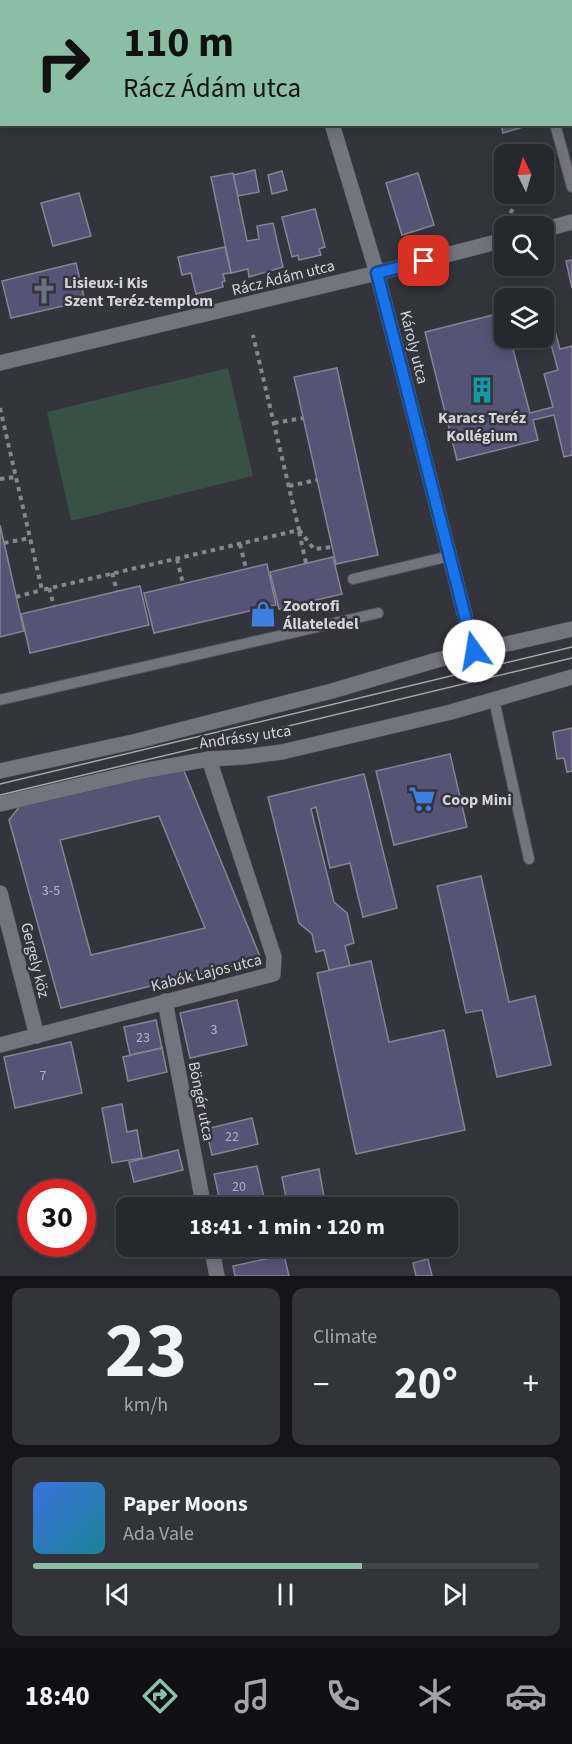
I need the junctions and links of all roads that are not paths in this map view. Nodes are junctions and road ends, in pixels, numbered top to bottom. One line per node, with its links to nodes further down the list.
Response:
1 (333, 126): 7 (street, Károly utca)
2 (556, 126): 3 (lane)
3 (572, 187)
4 (572, 222): 5 (street)
5 (554, 227)
6 (494, 242): 7 (street, Rácz Ádám utca)
7 (377, 273): 8 (street, Rácz Ádám utca); 9 (street, Károly utca)
8 (0, 363)
9 (450, 556): 10 (lane); 13 (street, Károly utca)
10 (353, 579)
11 (378, 613): 15 (lane)
12 (572, 628): 13 (street, Andrássy utca)
13 (474, 651): 18 (street, Andrássy utca)
14 (572, 677): 16 (street, Andrássy utca)
15 (0, 700)
16 (494, 700): 17 (street, Andrássy utca); 20 (lane)
17 (209, 759): 19 (street, Andrássy utca); 22 (street, Kabók Lajos utca)
18 (0, 771)
19 (0, 804)
20 (529, 859)
21 (0, 893): 23 (street, Gergely köz)
22 (165, 1001): 23 (street, Kabók Lajos utca); 25 (street, Böngér utca)
23 (37, 1036): 24 (street, Kabók Lajos utca)
24 (0, 1045)
25 (202, 1197)
26 (213, 1257): 27 (street)
27 (217, 1276)

